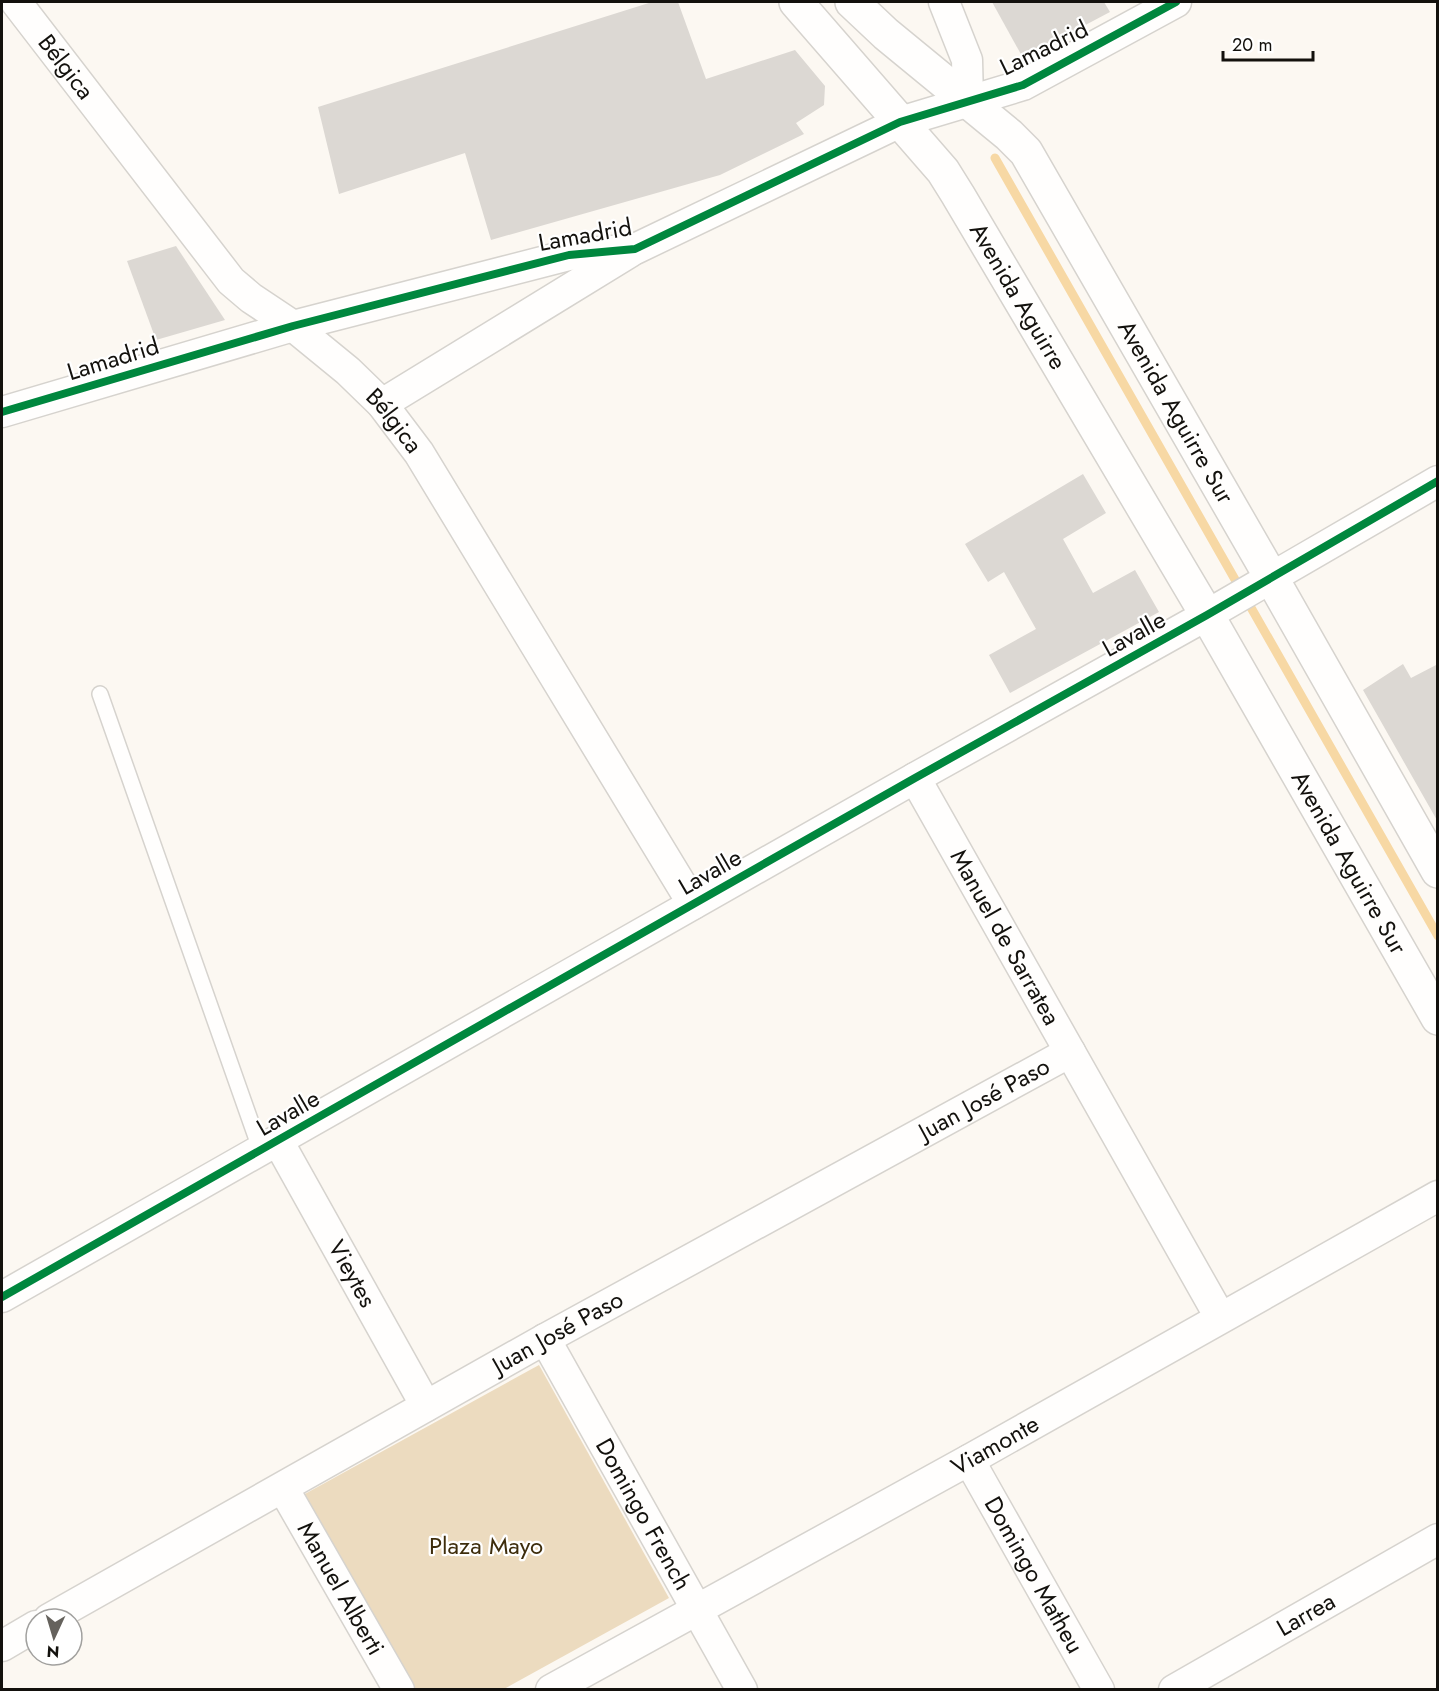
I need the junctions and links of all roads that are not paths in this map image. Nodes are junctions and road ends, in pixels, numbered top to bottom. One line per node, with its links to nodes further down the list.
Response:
1 (16, 2): 9 (street, Bélgica)
2 (796, 2): 7 (main road, Avenida Aguirre)
3 (852, 2): 6 (main road, Avenida Aguirre Sur)
4 (944, 2): 6 (street)
5 (1176, 2): 6 (street, Lamadrid)
6 (968, 101): 7 (street, Lamadrid); 13 (main road, Avenida Aguirre Sur)
7 (900, 122): 8 (street, Lamadrid); 14 (main road, Avenida Aguirre)
8 (635, 249): 9 (street, Lamadrid); 10 (street)
9 (293, 326): 10 (street, Bélgica); 11 (street, Lamadrid)
10 (382, 404): 18 (street, Bélgica)
11 (2, 412)
12 (1437, 481): 13 (street, Lavalle)
13 (1271, 577): 14 (street, Lavalle); 17 (main road, Avenida Aguirre Sur)
14 (1207, 615): 16 (street, Lavalle); 19 (main road, Avenida Aguirre Sur)
15 (100, 694): 21 (lane)
16 (915, 778): 18 (street, Lavalle); 20 (street, Manuel de Sarratea)
17 (1437, 871)
18 (693, 904): 21 (street, Lavalle)
19 (1437, 1018)
20 (1070, 1052): 24 (street, Manuel de Sarratea); 25 (street, Juan José Paso)
21 (270, 1146): 23 (street, Lavalle); 26 (street, Vieytes)
22 (1437, 1196): 24 (street, Viamonte)
23 (2, 1297)
24 (1220, 1317): 27 (street, Viamonte)
25 (545, 1339): 26 (street, Juan José Paso); 31 (street, Domingo French)
26 (426, 1406): 28 (street, Juan José Paso)
27 (969, 1460): 31 (street, Viamonte); 37 (street, Domingo Matheu)
28 (283, 1488): 30 (street, Juan José Paso); 34 (street, Manuel Alberti)
29 (1437, 1539): 38 (street, Larrea)
30 (70, 1607)
31 (696, 1609): 35 (street, Viamonte); 36 (street, Domingo French)
32 (24, 1633): 33 (street)
33 (2, 1646)
34 (399, 1689)
35 (551, 1689)
36 (741, 1689)
37 (1099, 1689)
38 (1174, 1689)

